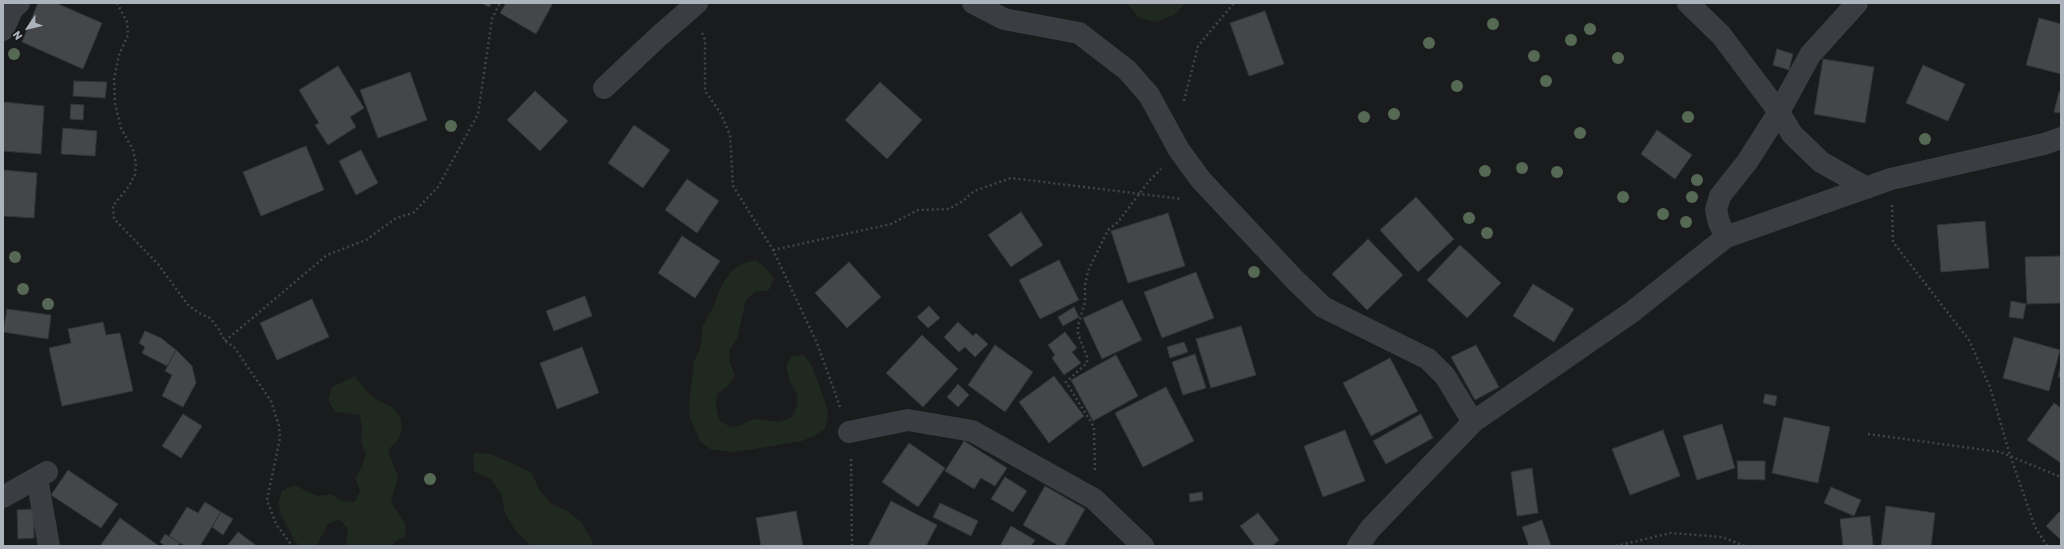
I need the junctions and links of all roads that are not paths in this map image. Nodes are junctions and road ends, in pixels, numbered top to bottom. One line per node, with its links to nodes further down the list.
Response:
1 (19, 3): 7 (street)
2 (697, 3): 8 (street)
3 (973, 3): 6 (street)
4 (1688, 3): 9 (street)
5 (1858, 3): 9 (street)
6 (999, 11): 13 (street)
7 (3, 30)
8 (604, 88)
9 (1779, 112): 11 (street); 12 (street)
10 (2061, 138): 11 (street)
11 (1867, 188): 12 (street)
12 (1726, 237): 13 (street)
13 (1473, 422): 18 (street)
14 (849, 432): 17 (street)
15 (3, 497): 16 (street)
16 (49, 546)
17 (1143, 546)
18 (1358, 546)

